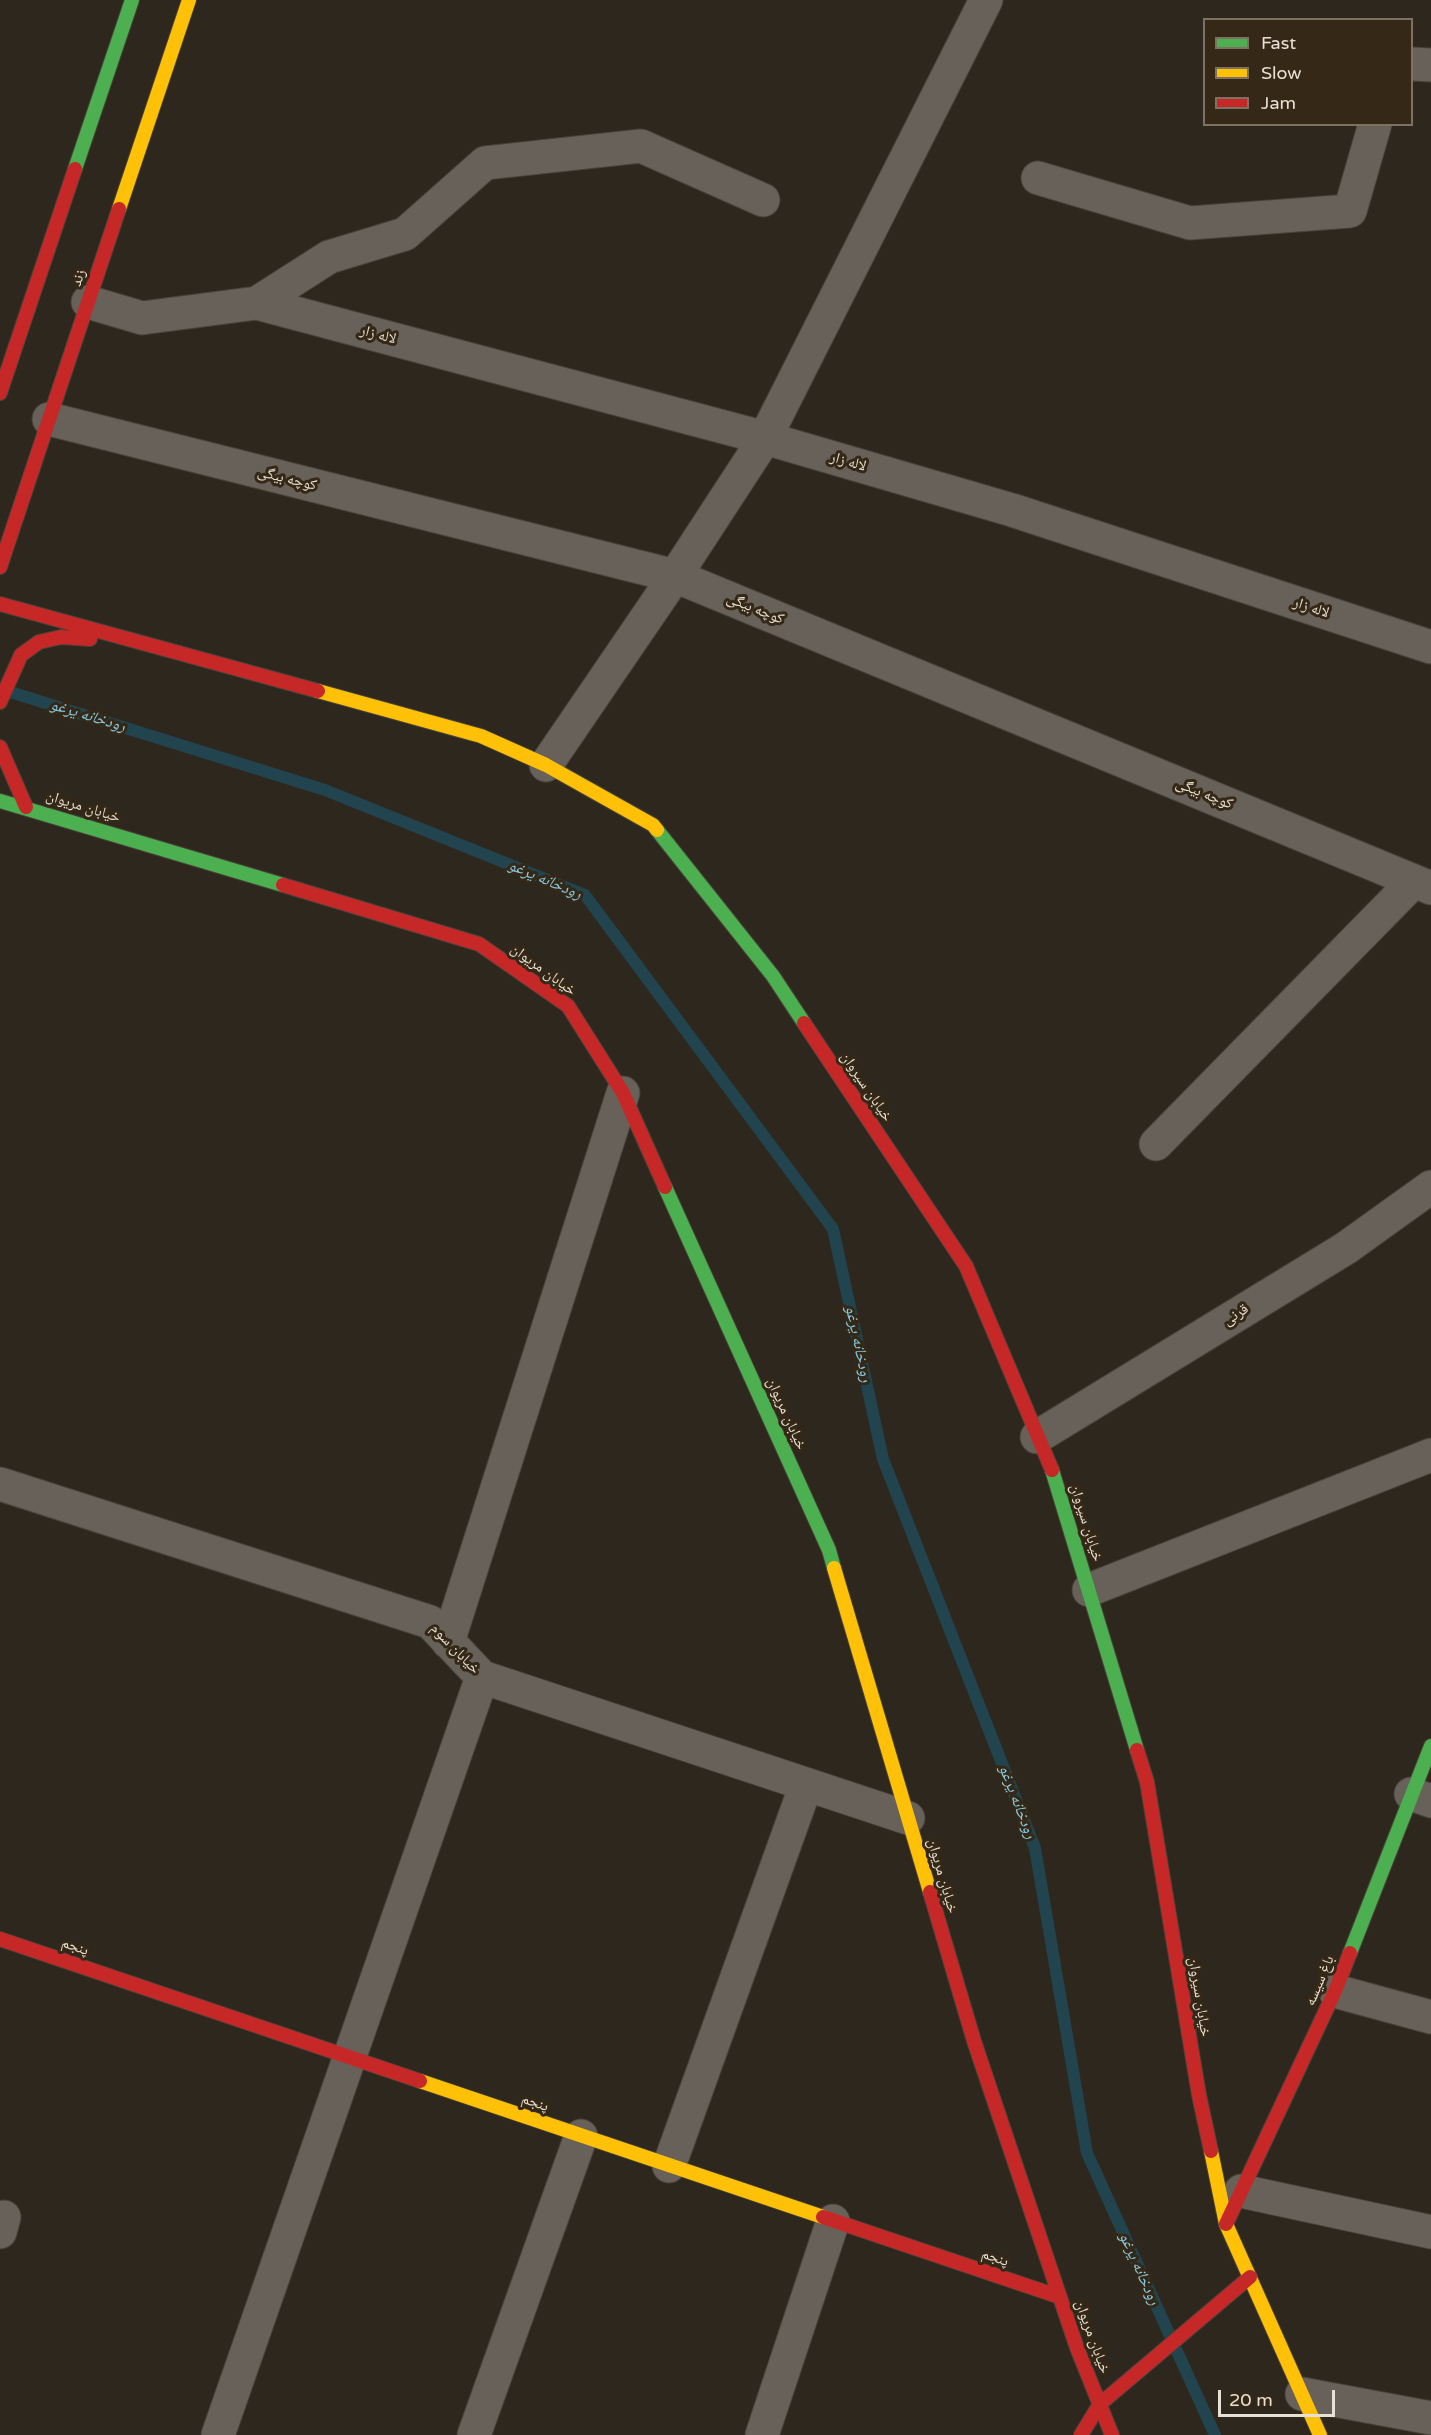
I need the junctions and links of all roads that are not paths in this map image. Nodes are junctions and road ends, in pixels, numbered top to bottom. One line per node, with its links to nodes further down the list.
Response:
1 (132, 0): 11 (street)
2 (189, 0): 9 (street, زند)
3 (986, 0): 13 (street)
4 (1413, 64): 5 (street)
5 (1431, 65)
6 (1374, 126): 7 (street)
7 (1038, 178)
8 (763, 200): 10 (street)
9 (88, 302): 10 (street); 12 (street, زند)
10 (256, 303): 13 (street, لاله زار)
11 (0, 393)
12 (49, 419): 14 (street, زند); 16 (street, کوچه بیگی)
13 (765, 438): 16 (street); 19 (street, لاله زار)
14 (2, 552): 15 (street, زند)
15 (0, 567)
16 (675, 576): 22 (street); 25 (street, کوچه بیگی)
17 (0, 604): 18 (street)
18 (134, 641): 20 (street); 22 (street, خیابان سیروان)
19 (1431, 647)
20 (0, 702)
21 (0, 747): 24 (street)
22 (546, 765): 29 (street, خیابان سیروان)
23 (0, 801): 24 (street, خیابان مریوان)
24 (26, 807): 26 (street, خیابان مریوان)
25 (1423, 884): 27 (street)
26 (623, 1093): 33 (street); 38 (street, خیابان مریوان)
27 (1156, 1144)
28 (1431, 1187): 29 (street, قرنی)
29 (1037, 1437): 32 (street, خیابان سیروان)
30 (1431, 1455): 32 (street)
31 (0, 1484): 33 (street, خیابان سوم)
32 (1089, 1590): 47 (street, خیابان سیروان)
33 (448, 1642): 34 (street, خیابان سوم)
34 (482, 1677): 36 (street, خیابان سوم); 42 (street)
35 (1431, 1746): 37 (street, باغ سیسه)
36 (806, 1785): 38 (street, خیابان سوم); 44 (street)
37 (1421, 1798): 40 (street, باغ سیسه)
38 (908, 1818): 50 (street, خیابان مریوان)
39 (0, 1939): 42 (street, پنجم)
40 (1335, 1991): 41 (street); 45 (street, باغ سیسه)
41 (1431, 2017)
42 (350, 2057): 43 (street, پنجم); 54 (street)
43 (581, 2136): 44 (street, پنجم); 55 (street)
44 (669, 2166): 46 (street, پنجم)
45 (1242, 2191): 47 (street, باغ سیسه); 48 (street)
46 (833, 2221): 50 (street, پنجم); 56 (street)
47 (1226, 2224): 49 (street, خیابان سیروان)
48 (1431, 2232)
49 (1250, 2277): 51 (street, خیابان سیروان); 52 (street)
50 (1060, 2297): 52 (street, خیابان مریوان)
51 (1302, 2394): 53 (street); 59 (street, خیابان سیروان)
52 (1100, 2404): 57 (street); 58 (street, خیابان مریوان)
53 (1431, 2418)
54 (218, 2435)
55 (474, 2435)
56 (762, 2435)
57 (1081, 2435)
58 (1112, 2435)
59 (1320, 2435)

